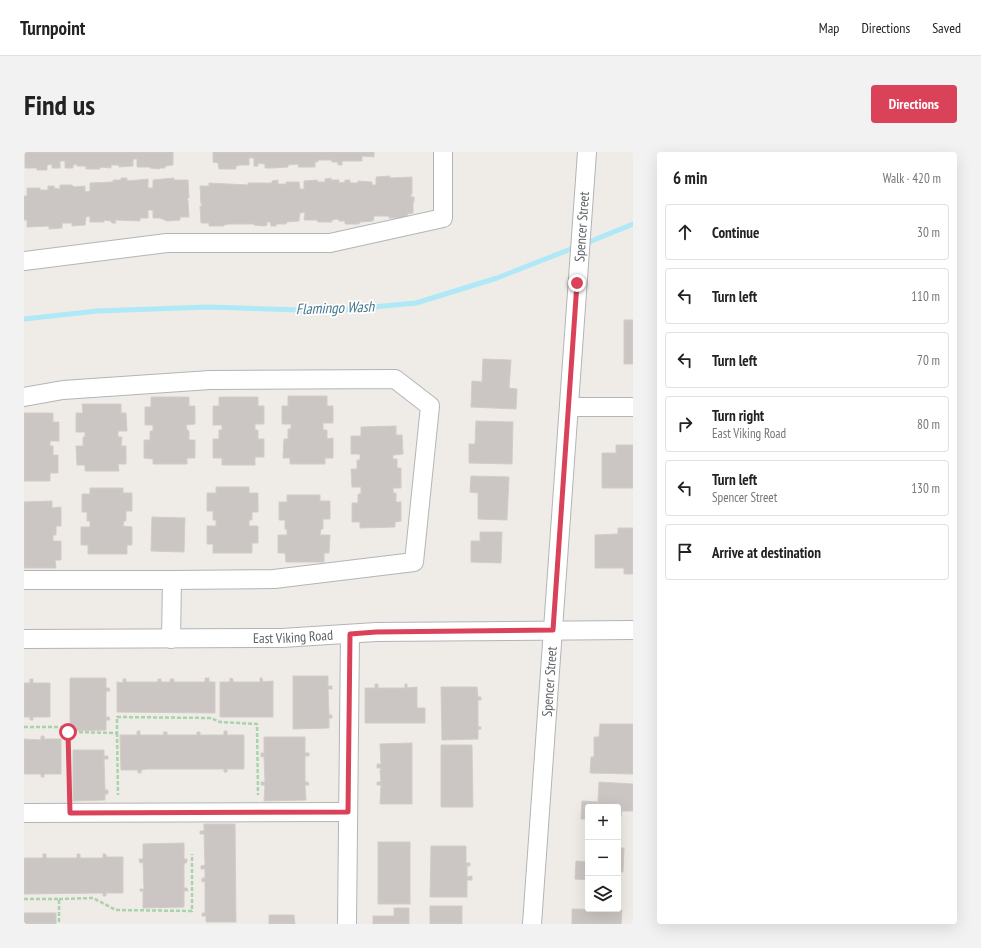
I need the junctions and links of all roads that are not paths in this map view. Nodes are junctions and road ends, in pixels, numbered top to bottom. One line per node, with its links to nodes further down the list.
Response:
1 (443, 152): 3 (street)
2 (587, 152): 5 (street, Spencer Street)
3 (24, 261)
4 (24, 397): 8 (street)
5 (569, 407): 6 (street); 9 (street, Spencer Street)
6 (633, 407)
7 (24, 580): 8 (street)
8 (172, 580): 13 (street)
9 (553, 630): 10 (street, East Viking Road); 11 (street, East Viking Road); 17 (street, Spencer Street)
10 (633, 630)
11 (350, 634): 13 (street, East Viking Road); 14 (street)
12 (24, 639): 13 (street, East Viking Road)
13 (171, 639)
14 (348, 812): 15 (street); 16 (street)
15 (24, 813)
16 (347, 924)
17 (532, 924)

